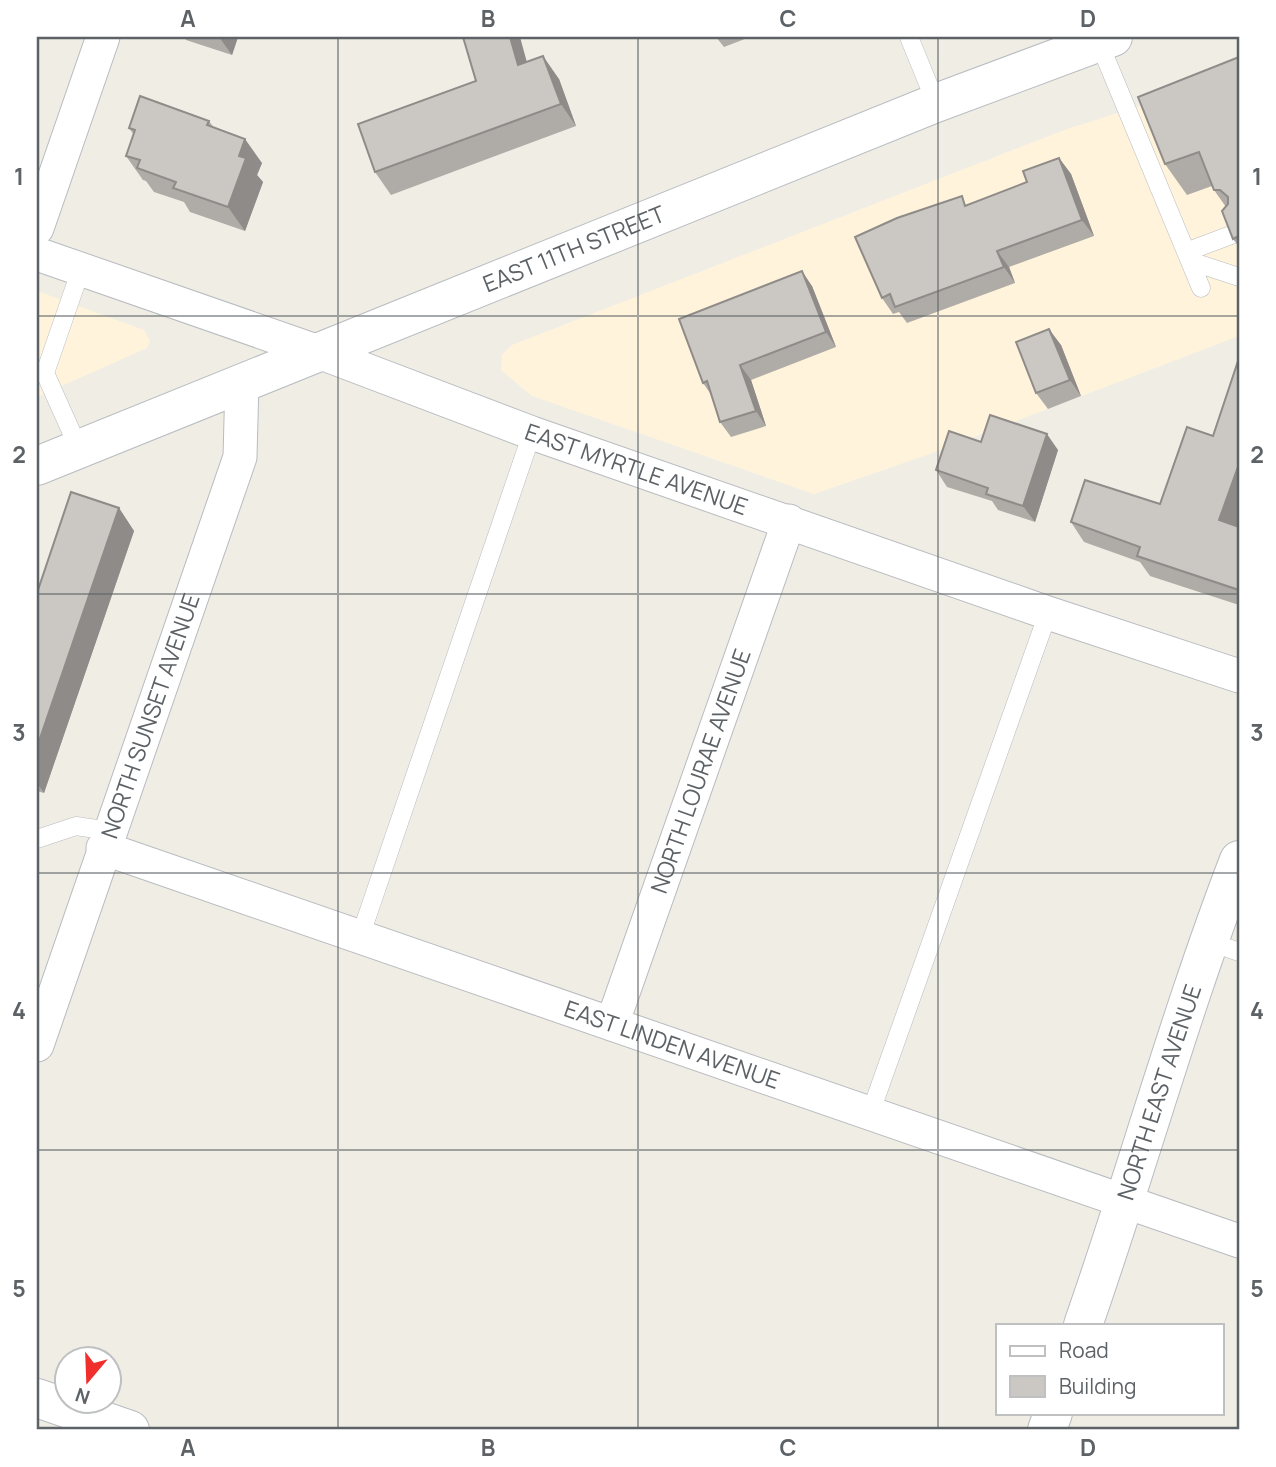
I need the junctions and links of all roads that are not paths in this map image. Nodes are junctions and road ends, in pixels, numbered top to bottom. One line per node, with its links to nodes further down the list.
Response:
1 (103, 37): 5 (street)
2 (909, 37): 4 (lane)
3 (1103, 39): 4 (main road, EAST 11TH STREET); 8 (lane)
4 (936, 103): 12 (main road, EAST 11TH STREET)
5 (37, 228)
6 (1239, 232): 8 (lane)
7 (37, 254): 9 (street, EAST MYRTLE AVENUE)
8 (1188, 257): 10 (lane); 11 (lane)
9 (81, 269): 12 (street, EAST MYRTLE AVENUE); 15 (lane)
10 (1239, 277)
11 (1201, 288)
12 (316, 351): 13 (main road, EAST 11TH STREET); 14 (street, EAST MYRTLE AVENUE)
13 (242, 382): 15 (main road, EAST 11TH STREET); 21 (street, NORTH SUNSET AVENUE)
14 (532, 433): 17 (street, EAST MYRTLE AVENUE); 23 (lane)
15 (79, 449): 16 (main road, EAST 11TH STREET)
16 (37, 466)
17 (789, 521): 18 (street, EAST MYRTLE AVENUE); 25 (street, NORTH LOURAE AVENUE)
18 (1048, 613): 19 (street, EAST MYRTLE AVENUE); 27 (lane)
19 (1239, 676)
20 (37, 839): 21 (lane)
21 (107, 839): 23 (street, EAST LINDEN AVENUE); 26 (street, NORTH SUNSET AVENUE)
22 (1239, 860): 24 (main road, NORTH EAST AVENUE)
23 (360, 937): 25 (street, EAST LINDEN AVENUE)
24 (1224, 947): 28 (main road, NORTH EAST AVENUE)
25 (612, 1024): 27 (street, EAST LINDEN AVENUE)
26 (37, 1045)
27 (870, 1114): 28 (street, EAST LINDEN AVENUE)
28 (1126, 1202): 29 (street, EAST LINDEN AVENUE); 30 (main road, NORTH EAST AVENUE)
29 (1239, 1241)
30 (1083, 1324)
31 (37, 1398): 32 (main road)
32 (130, 1430)

